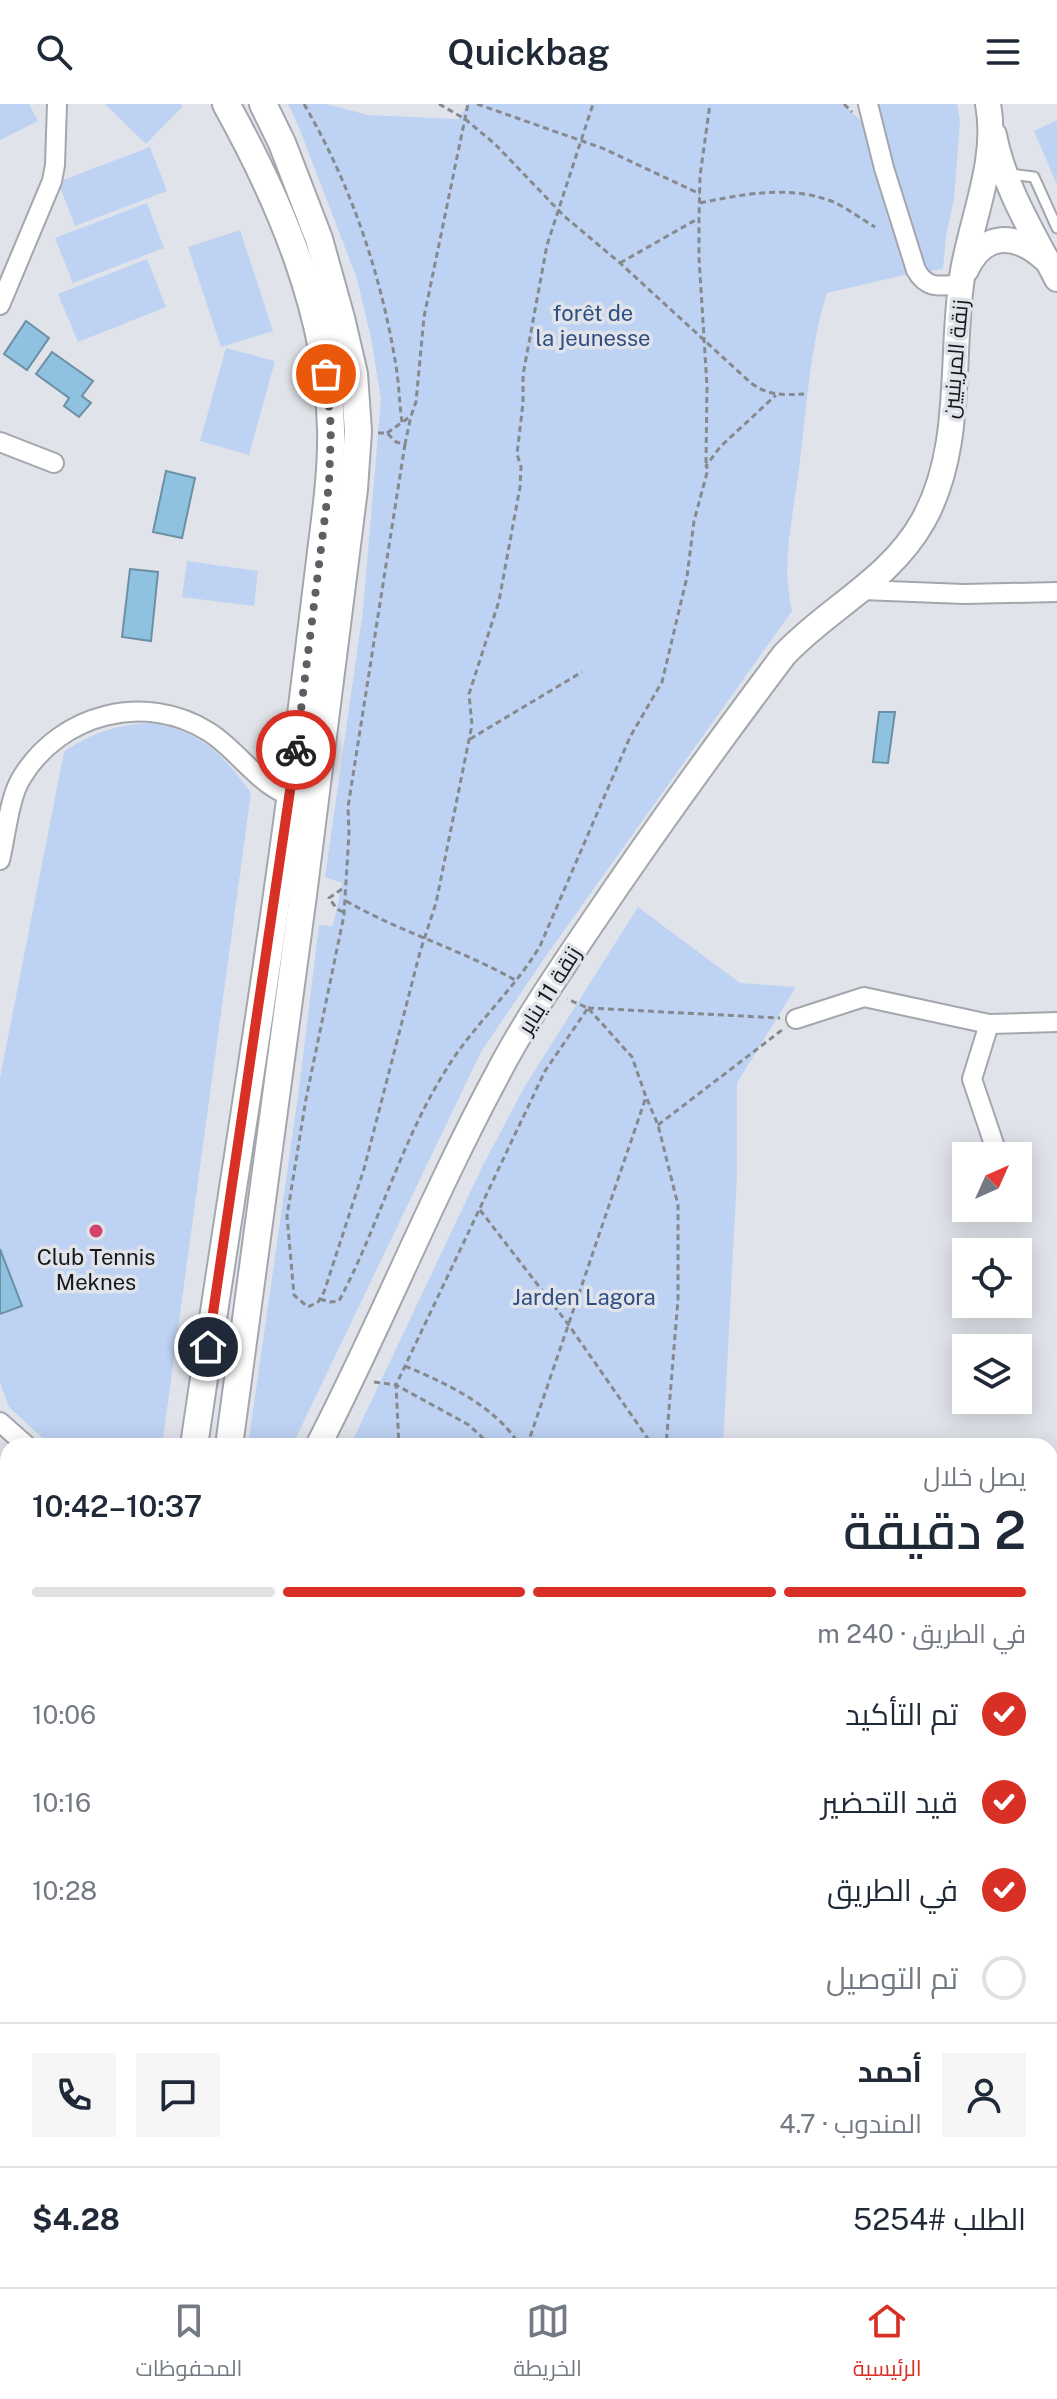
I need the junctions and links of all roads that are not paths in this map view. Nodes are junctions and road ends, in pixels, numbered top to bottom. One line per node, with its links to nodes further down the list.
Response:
1 (57, 104): 10 (street)
2 (226, 104): 15 (main road)
3 (263, 104): 15 (main road)
4 (868, 104): 9 (street)
5 (988, 107): 6 (main road); 9 (main road, زنقة المرينيين)
6 (1004, 174): 7 (lane); 8 (main road)
7 (1057, 228)
8 (1053, 271): 9 (main road)
9 (961, 282): 13 (main road, زنقة المرينيين)
10 (0, 305)
11 (0, 442): 12 (street)
12 (54, 463)
13 (862, 590): 14 (street); 25 (main road, زنقة 11 يناير)
14 (1057, 592)
15 (303, 800): 16 (street); 23 (main road); 24 (main road)
16 (0, 860)
17 (796, 1019): 19 (street)
18 (1057, 1022): 19 (street)
19 (989, 1024): 20 (street)
20 (993, 1142)
21 (0, 1422): 22 (street)
22 (18, 1438)
23 (195, 1438)
24 (230, 1438)
25 (322, 1438)

